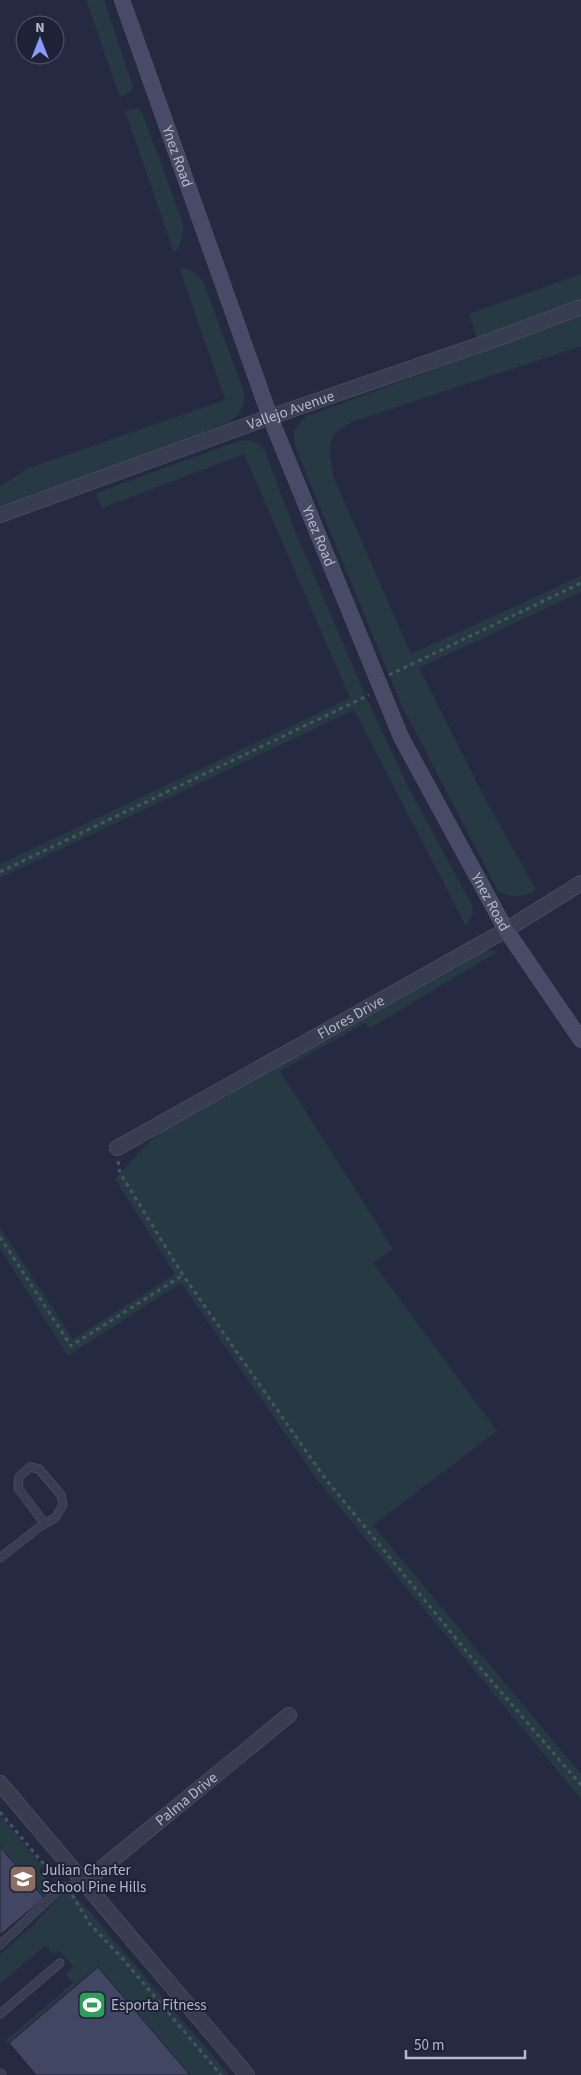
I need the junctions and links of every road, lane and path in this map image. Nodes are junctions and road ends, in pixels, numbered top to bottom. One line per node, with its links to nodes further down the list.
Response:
1 (122, 0): 3 (main road, Ynez Road)
2 (581, 307): 3 (street, Vallejo Avenue)
3 (270, 417): 4 (street, Vallejo Avenue); 6 (main road, Ynez Road)
4 (0, 515)
5 (581, 583): 6 (path)
6 (380, 686): 7 (path); 9 (main road, Ynez Road)
7 (0, 872)
8 (581, 883): 9 (street, Flores Drive)
9 (506, 930): 10 (main road, Ynez Road); 11 (street, Flores Drive)
10 (581, 1040)
11 (117, 1148): 13 (path)
12 (0, 1237): 13 (path)
13 (183, 1276): 18 (path)
14 (45, 1524): 14 (lane); 15 (lane)
15 (0, 1558)
16 (289, 1715): 20 (street, Palma Drive)
17 (0, 1783): 20 (street)
18 (581, 1785)
19 (0, 1812): 21 (path)
20 (85, 1882): 21 (lane); 26 (street)
21 (65, 1887): 22 (lane); 25 (path)
22 (0, 1945)
23 (60, 1963): 24 (lane)
24 (0, 2014)
25 (221, 2075)
26 (247, 2075)

